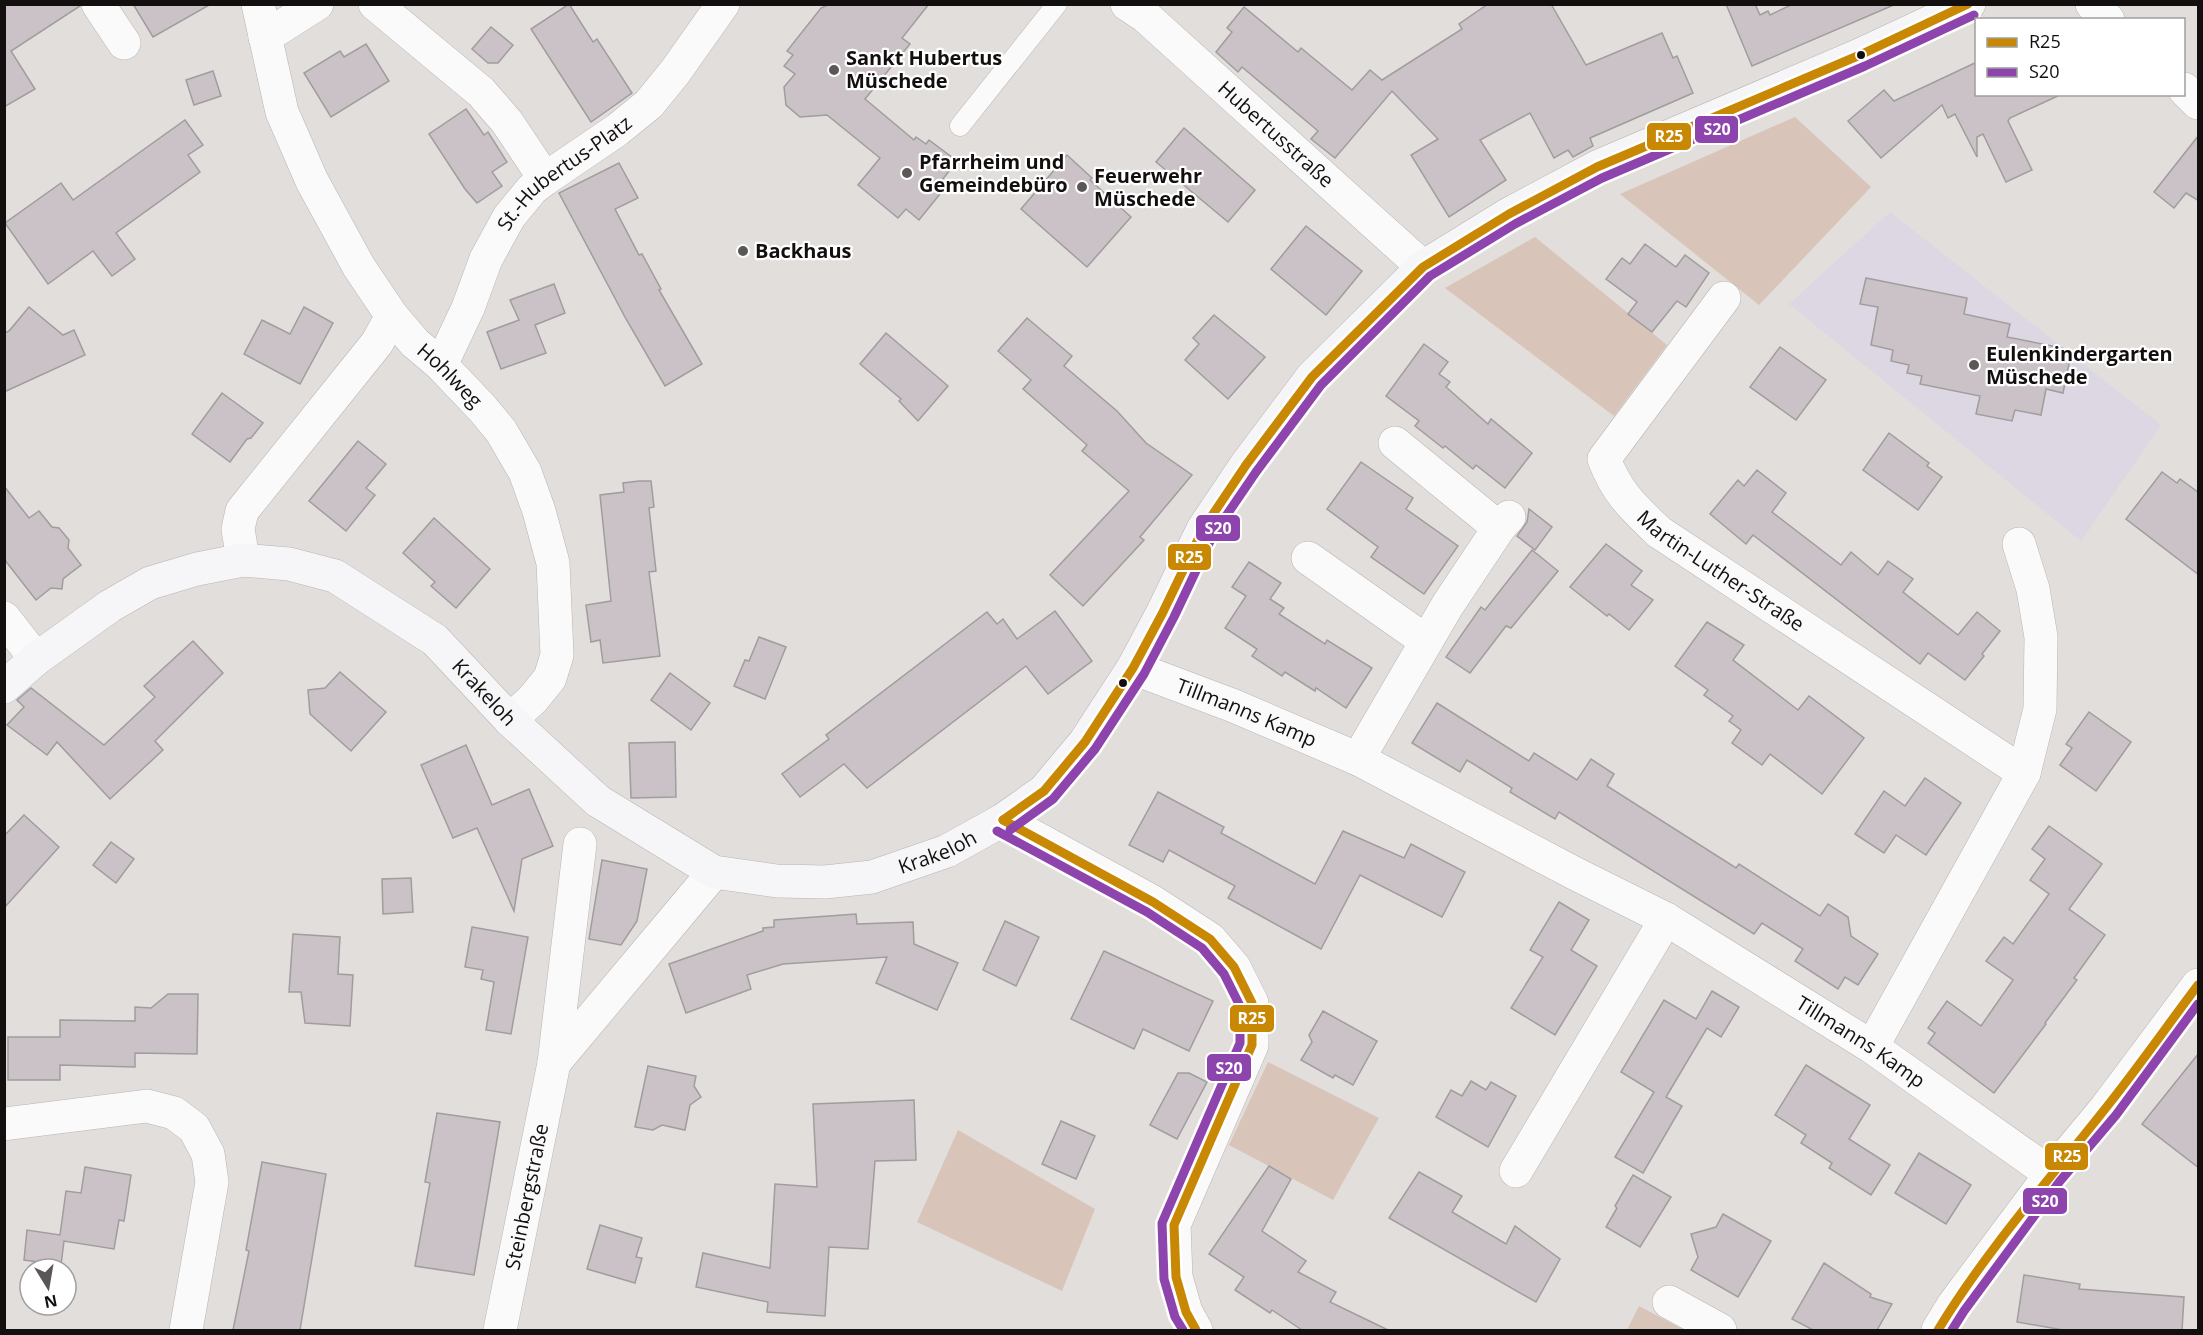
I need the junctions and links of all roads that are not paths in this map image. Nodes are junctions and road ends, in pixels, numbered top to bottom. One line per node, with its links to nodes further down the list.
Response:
1 (98, 4): 12 (street)
2 (258, 4): 11 (street, Hohlweg)
3 (317, 4): 11 (street)
4 (375, 4): 16 (street)
5 (723, 4): 16 (street, St.-Hubertus-Platz)
6 (1057, 4): 15 (lane)
7 (1969, 4): 17 (street, Krakeloh)
8 (2092, 4): 10 (street)
9 (1142, 8): 17 (street, Hubertusstraße)
10 (2106, 18)
11 (265, 37): 19 (street, Hohlweg)
12 (124, 43)
13 (2185, 90): 14 (street)
14 (2199, 103)
15 (960, 126)
16 (544, 179): 20 (street, St.-Hubertus-Platz)
17 (1423, 267): 28 (street, Krakeloh)
18 (1724, 298): 32 (street, Martin-Luther-Straße)
19 (392, 316): 20 (street, Hohlweg); 24 (street)
20 (441, 366): 30 (street, Hohlweg)
21 (1395, 443): 26 (street)
22 (2019, 544): 32 (street)
23 (1308, 558): 26 (street)
24 (243, 560): 27 (street, Krakeloh); 30 (street, Krakeloh)
25 (4, 618): 27 (street)
26 (1426, 641): 31 (street)
27 (36, 659): 29 (street, Krakeloh)
28 (1133, 669): 31 (street, Tillmanns Kamp); 33 (street, Krakeloh)
29 (4, 687)
30 (510, 720): 35 (street, Krakeloh)
31 (1358, 759): 36 (street, Tillmanns Kamp)
32 (2024, 773): 38 (street)
33 (1003, 820): 35 (street, Krakeloh); 46 (street)
34 (580, 844): 39 (street, Steinbergstraße)
35 (714, 872): 39 (street, Steinbergstraße)
36 (1666, 919): 38 (street, Tillmanns Kamp); 41 (street)
37 (2199, 985): 42 (street)
38 (1872, 1047): 42 (street, Tillmanns Kamp)
39 (554, 1063): 45 (street, Steinbergstraße)
40 (4, 1124): 44 (street)
41 (1516, 1171)
42 (2051, 1174): 48 (street)
43 (1669, 1302): 47 (street)
44 (186, 1330)
45 (500, 1330)
46 (1196, 1330)
47 (1720, 1330)
48 (1938, 1330)

